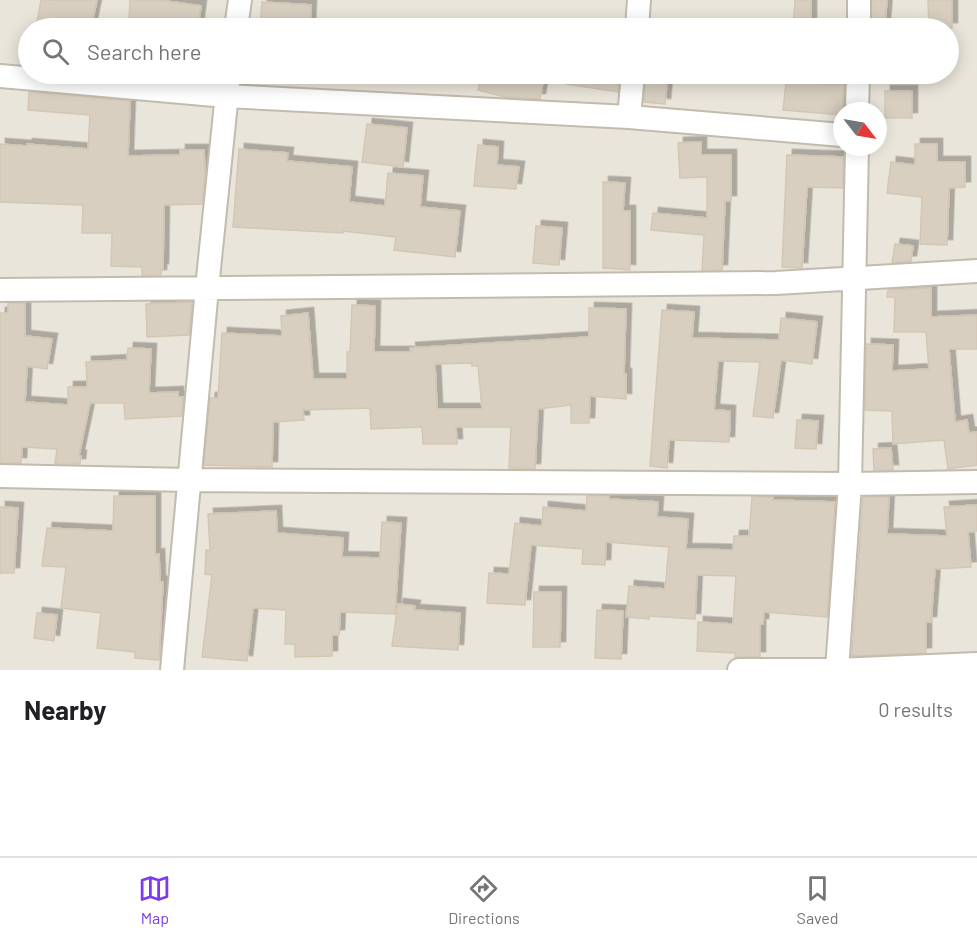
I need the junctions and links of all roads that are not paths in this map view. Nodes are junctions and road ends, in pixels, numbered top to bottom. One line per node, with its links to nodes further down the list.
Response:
1 (240, 0): 4 (street)
2 (639, 0): 5 (street)
3 (859, 0): 6 (street)
4 (237, 18)
5 (638, 18)
6 (859, 18)
7 (0, 76): 8 (street)
8 (18, 78)
9 (90, 84): 13 (street)
10 (228, 84): 13 (street)
11 (632, 84): 15 (street)
12 (858, 84): 14 (street)
13 (226, 96): 15 (street); 20 (street)
14 (857, 102)
15 (629, 117): 16 (street)
16 (833, 134)
17 (857, 156): 19 (street)
18 (977, 272): 19 (street)
19 (855, 279): 20 (street); 25 (street)
20 (207, 288): 21 (street); 23 (street)
21 (0, 290)
22 (0, 477): 23 (street)
23 (189, 480): 25 (street); 27 (street)
24 (977, 482): 25 (street)
25 (850, 484): 29 (street)
26 (977, 664): 29 (street)
27 (172, 670)
28 (739, 670): 29 (street)
29 (837, 670)

